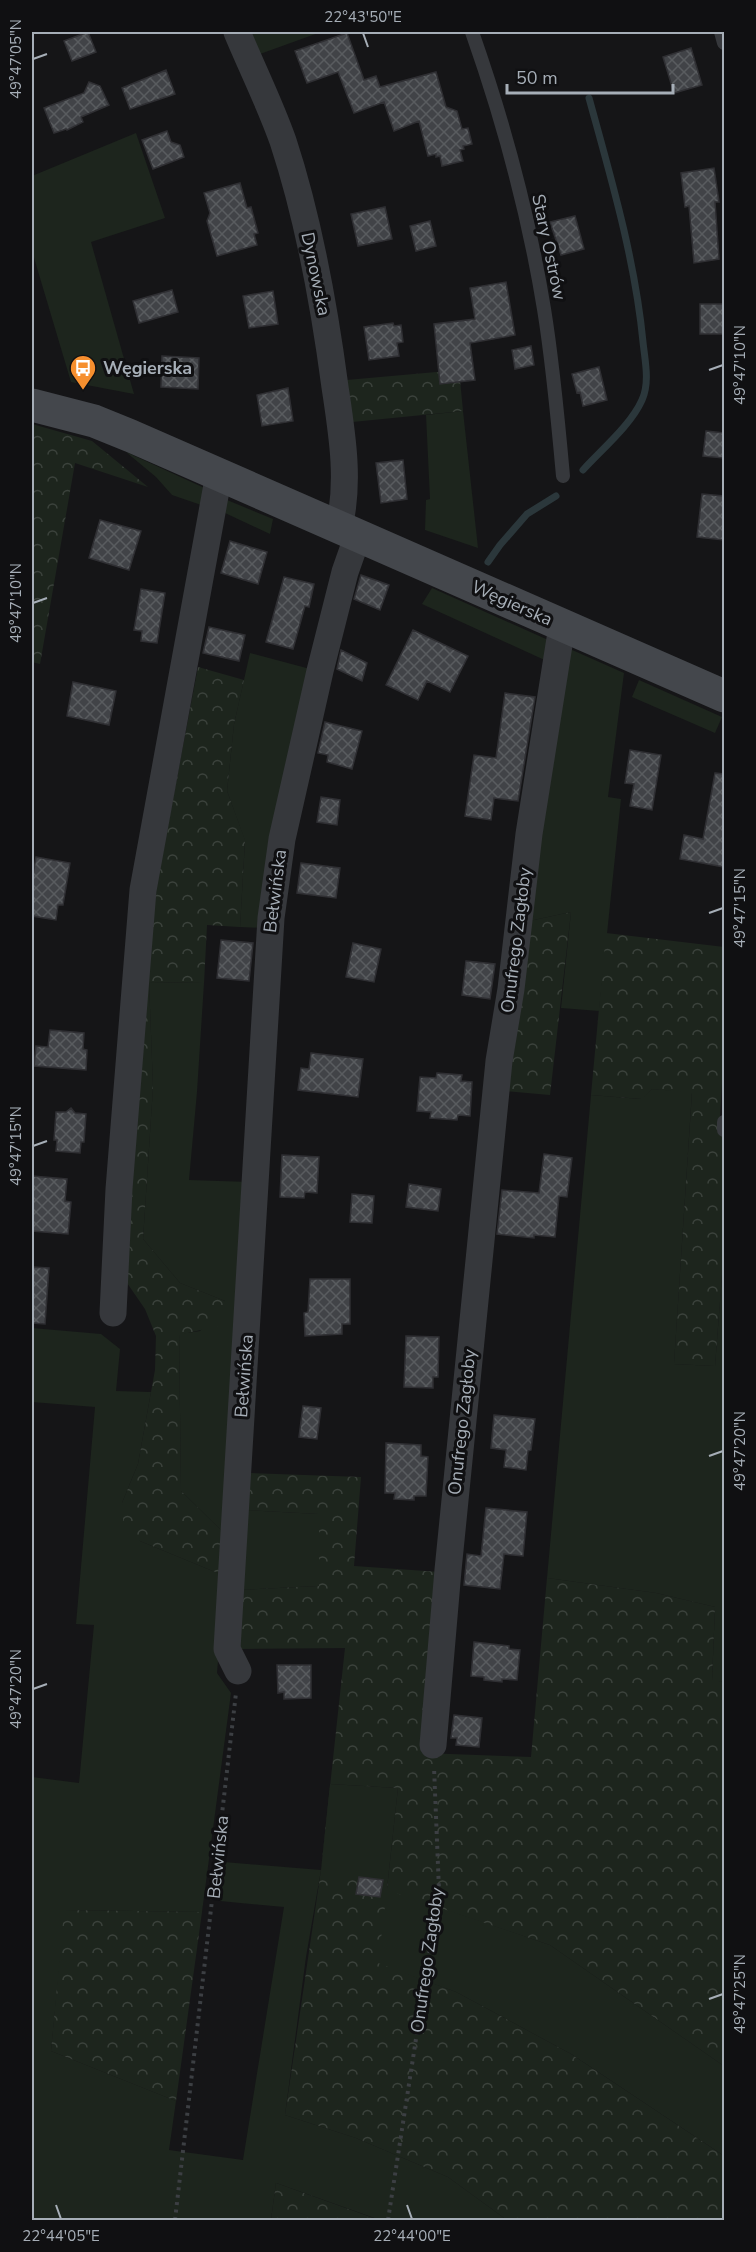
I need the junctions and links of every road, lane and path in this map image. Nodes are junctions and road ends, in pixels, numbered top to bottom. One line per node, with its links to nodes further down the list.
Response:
1 (237, 32): 8 (street, Dynowska)
2 (472, 32): 7 (lane, Stary Ostrów)
3 (721, 32): 4 (lane)
4 (724, 43)
5 (32, 405): 6 (main road, Węgierska)
6 (219, 474): 8 (main road, Węgierska); 13 (street)
7 (563, 476)
8 (349, 531): 9 (main road, Węgierska); 14 (street, Bełwińska)
9 (562, 626): 10 (main road, Węgierska); 15 (street, Onufrego Zagłoby)
10 (724, 696)
11 (724, 1122): 12 (lane)
12 (724, 1130)
13 (113, 1313)
14 (238, 1671): 16 (path, Bełwińska)
15 (434, 1745): 17 (path, Onufrego Zagłoby)
16 (176, 2220)
17 (388, 2220)

